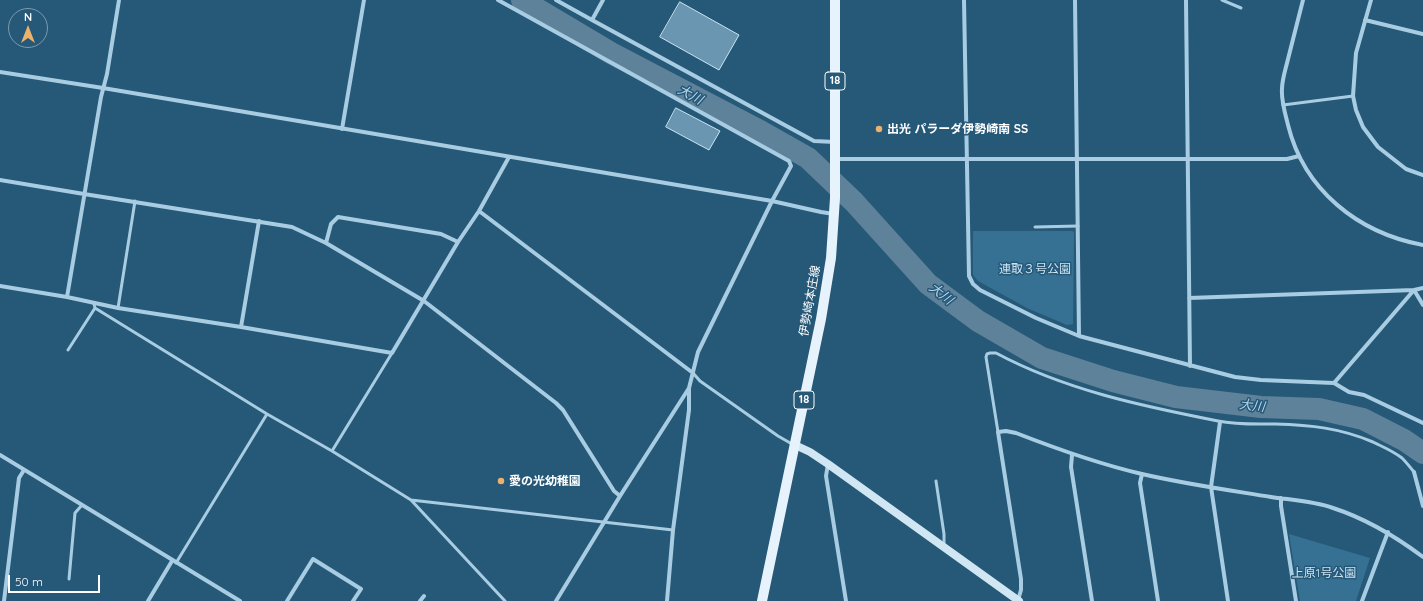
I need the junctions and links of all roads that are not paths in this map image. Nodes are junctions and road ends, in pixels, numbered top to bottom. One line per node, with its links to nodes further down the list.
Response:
1 (119, 0): 18 (street)
2 (364, 0): 21 (street)
3 (498, 0): 33 (street)
4 (556, 0): 14 (street)
5 (603, 0): 14 (street)
6 (835, 0): 22 (main road, 伊勢崎本庄線 / 18)
7 (964, 0): 25 (street)
8 (1075, 0): 26 (street)
9 (1186, 0): 27 (street)
10 (1222, 0): 13 (lane)
11 (1303, 0): 20 (street)
12 (1371, 0): 15 (street)
13 (1241, 8)
14 (592, 20): 22 (street)
15 (1365, 20): 16 (street); 19 (street)
16 (1423, 34)
17 (0, 72): 18 (street)
18 (103, 88): 21 (street); 31 (street)
19 (1353, 96): 20 (lane); 29 (street)
20 (1283, 105): 23 (street)
21 (342, 129): 24 (street)
22 (835, 142): 28 (main road, 伊勢崎本庄線 / 18)
23 (1299, 156): 27 (street); 41 (street)
24 (509, 157): 33 (street); 34 (street)
25 (967, 159): 26 (street); 28 (street); 52 (street)
26 (1078, 159): 27 (street); 37 (street)
27 (1188, 159): 46 (street)
28 (835, 161): 35 (main road, 伊勢崎本庄線 / 18)
29 (1423, 175)
30 (0, 180): 31 (street)
31 (84, 194): 32 (street); 45 (street)
32 (135, 201): 36 (street); 50 (lane)
33 (772, 201): 35 (street); 56 (street)
34 (479, 211): 40 (street); 56 (street)
35 (834, 214): 63 (main road, 伊勢崎本庄線 / 18)
36 (259, 221): 39 (street); 51 (street)
37 (1078, 226): 38 (lane); 52 (street)
38 (1035, 227)
39 (326, 242): 40 (street); 47 (street)
40 (458, 242): 47 (street)
41 (1423, 245)
42 (0, 286): 45 (street)
43 (1423, 288): 44 (street)
44 (1414, 290): 46 (street); 48 (street); 57 (street)
45 (67, 297): 49 (street)
46 (1189, 298): 55 (street)
47 (424, 301): 54 (street); 73 (street)
48 (1423, 305)
49 (94, 306): 50 (street); 53 (lane); 59 (lane)
50 (118, 308): 51 (street)
51 (241, 327): 54 (street)
52 (1079, 336): 55 (street)
53 (68, 350)
54 (392, 353): 64 (lane)
55 (1190, 366): 57 (street)
56 (693, 373): 58 (street); 63 (lane)
57 (1334, 383): 61 (street)
58 (689, 388): 73 (street); 79 (street)
59 (267, 414): 64 (lane); 83 (lane)
60 (1220, 422): 62 (lane); 69 (lane); 72 (street)
61 (1423, 423)
62 (998, 432): 66 (street); 86 (street)
63 (795, 445): 67 (street); 96 (main road, 伊勢崎本庄線 / 18)
64 (332, 451): 75 (lane)
65 (0, 455): 68 (street)
66 (1072, 455): 70 (street); 98 (street)
67 (828, 464): 81 (street); 97 (street)
68 (24, 470): 76 (street); 87 (street)
69 (1414, 472): 77 (street)
70 (1142, 474): 72 (street); 99 (street)
71 (936, 481): 81 (lane)
72 (1211, 487): 74 (street); 100 (street)
73 (620, 496): 78 (street)
74 (1281, 498): 80 (street); 101 (street)
75 (411, 500): 78 (lane); 93 (lane)
76 (82, 505): 83 (street); 84 (lane)
77 (1423, 506)
78 (604, 522): 79 (lane); 94 (street)
79 (672, 530): 95 (street)
80 (1388, 532): 82 (street); 102 (street)
81 (944, 546): 86 (street)
82 (1423, 557)
83 (174, 562): 88 (street); 89 (street)
84 (69, 579)
85 (424, 596): 92 (street)
86 (1019, 600)
87 (4, 601)
88 (148, 601)
89 (240, 601)
90 (287, 601): 91 (street)
91 (353, 601)
92 (420, 601)
93 (505, 601)
94 (556, 601)
95 (667, 601)
96 (762, 601)
97 (846, 601)
98 (1092, 601)
99 (1158, 601)
100 (1228, 601)
101 (1296, 601)
102 (1362, 601)

